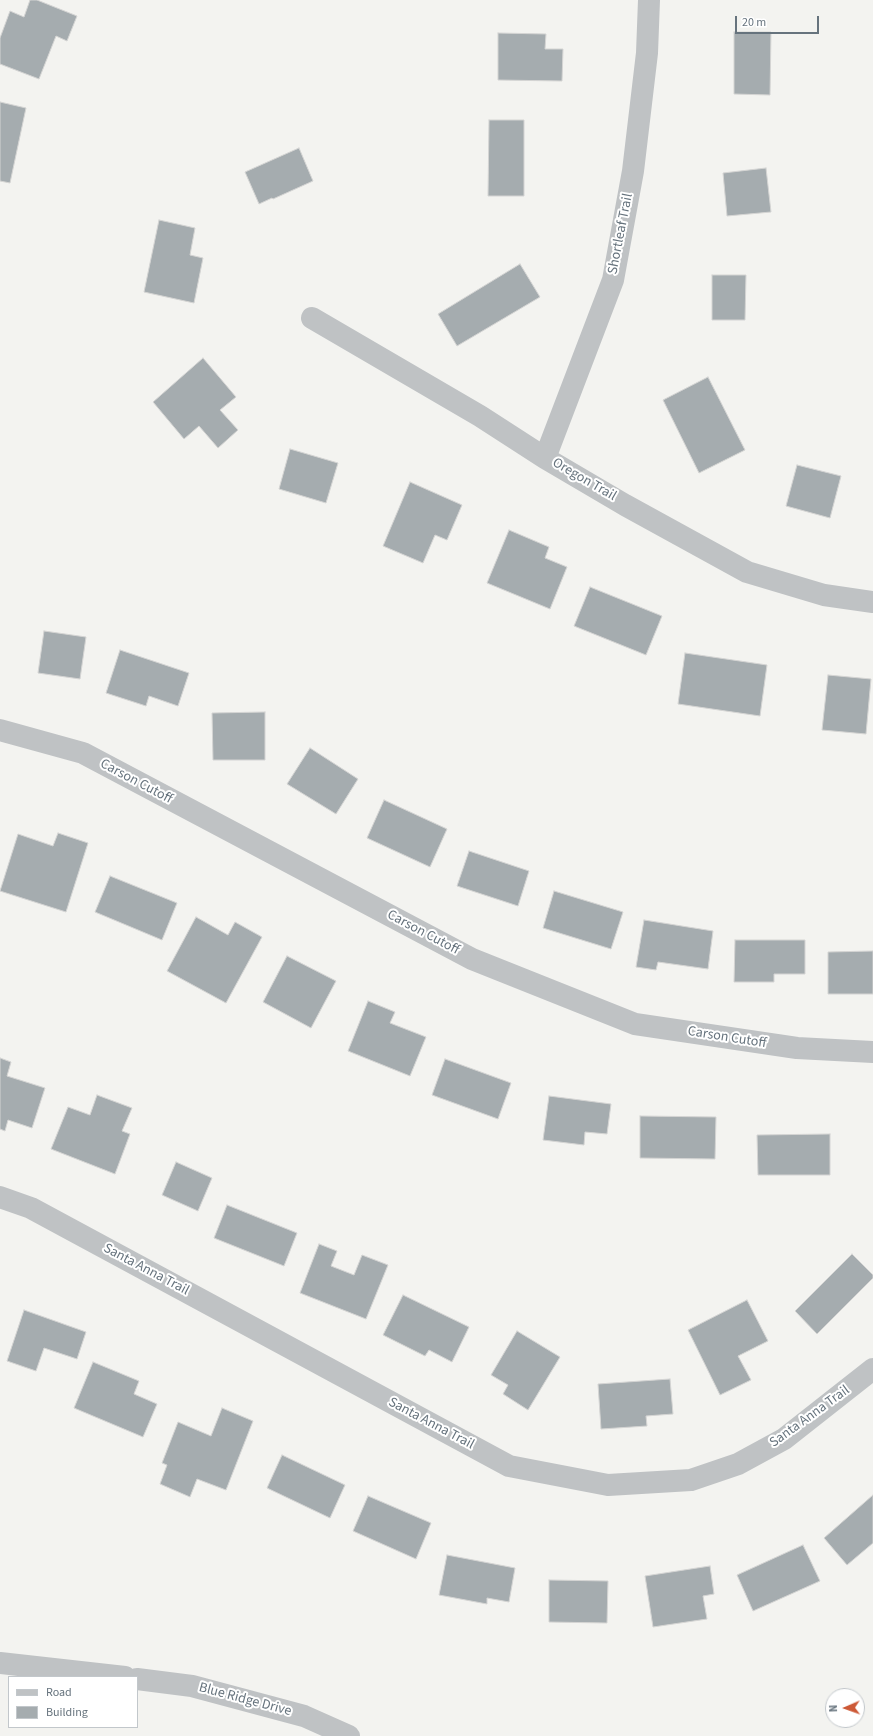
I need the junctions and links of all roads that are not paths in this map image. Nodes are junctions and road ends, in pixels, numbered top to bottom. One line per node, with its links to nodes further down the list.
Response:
1 (649, 0): 3 (street, Shortleaf Trail)
2 (312, 318): 3 (street, Oregon Trail)
3 (545, 458): 4 (street, Oregon Trail)
4 (873, 602)
5 (0, 730): 6 (street, Carson Cutoff)
6 (873, 1052)
7 (0, 1197): 8 (street, Santa Anna Trail)
8 (873, 1369)
9 (0, 1663): 10 (street)
10 (116, 1676)
11 (138, 1679): 12 (street, Blue Ridge Drive)
12 (348, 1736)

